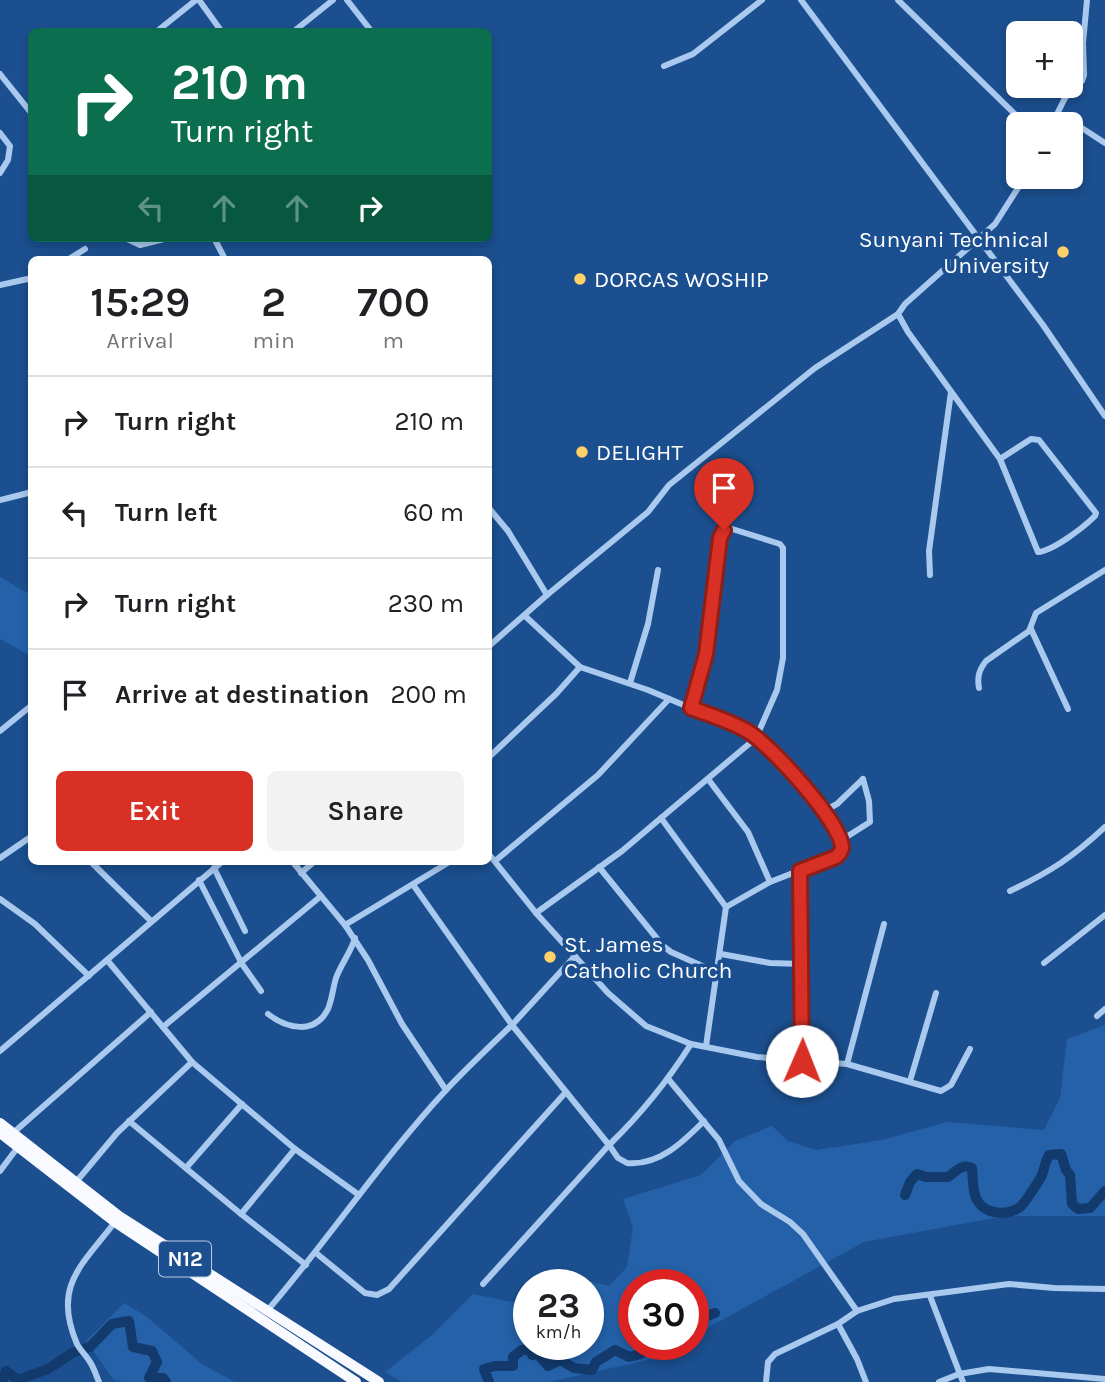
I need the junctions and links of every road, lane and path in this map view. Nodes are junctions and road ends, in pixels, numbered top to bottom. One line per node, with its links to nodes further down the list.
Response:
1 (197, 0): 8 (street); 9 (street)
2 (333, 0): 10 (street)
3 (347, 0): 11 (street)
4 (762, 0): 12 (street)
5 (801, 0): 22 (street)
6 (898, 0): 15 (street)
7 (1087, 0): 16 (street)
8 (161, 28)
9 (219, 28)
10 (299, 28)
11 (369, 28)
12 (664, 66)
13 (0, 74): 14 (street)
14 (28, 109)
15 (1013, 112)
16 (1058, 112)
17 (1083, 129): 19 (street)
18 (0, 133): 20 (street)
19 (1105, 143)
20 (0, 173)
21 (1017, 189): 22 (street)
22 (978, 240): 29 (street); 31 (street)
23 (134, 242): 24 (street)
24 (152, 242)
25 (85, 249): 26 (street)
26 (74, 256)
27 (28, 279): 28 (street)
28 (0, 285)
29 (898, 314): 30 (street); 39 (street)
30 (951, 392): 32 (street); 38 (street)
31 (1105, 416)
32 (1000, 459): 32 (street)
33 (28, 493): 34 (street)
34 (0, 500)
35 (492, 512): 39 (street)
36 (658, 570): 44 (street)
37 (1105, 571): 41 (street)
38 (930, 575)
39 (547, 595): 40 (street)
40 (525, 616): 42 (street); 43 (street)
41 (1031, 628): 45 (street); 49 (street)
42 (492, 643)
43 (580, 667): 44 (street); 52 (street)
44 (630, 683): 46 (street)
45 (979, 688)
46 (669, 699): 48 (street); 61 (street)
47 (28, 708): 50 (street)
48 (691, 708): 51 (street); 51 (street)
49 (1068, 709)
50 (0, 731)
51 (755, 738): 53 (street); 54 (street)
52 (492, 754)
53 (708, 779): 55 (street); 72 (street)
54 (824, 811): 58 (street); 58 (street)
55 (661, 818): 67 (street); 77 (street)
56 (1105, 827): 74 (street)
57 (28, 839): 60 (street)
58 (840, 841): 69 (street)
59 (492, 857): 61 (street)
60 (0, 859)
61 (495, 861): 78 (street)
62 (94, 865): 80 (street)
63 (218, 865): 68 (street)
64 (295, 865): 70 (street)
65 (311, 865): 70 (street)
66 (446, 865): 73 (street)
67 (599, 867): 78 (street); 91 (street)
68 (214, 868): 71 (street); 83 (street)
69 (800, 871): 72 (street); 90 (street)
70 (302, 873): 75 (street)
71 (199, 880): 80 (street); 89 (street)
72 (771, 882): 77 (street)
73 (414, 886): 82 (street); 99 (street)
74 (1010, 891)
75 (321, 896): 82 (street); 89 (street)
76 (0, 898): 92 (street)
77 (726, 907): 85 (street)
78 (536, 913): 86 (street)
79 (1105, 915): 88 (street)
80 (151, 921): 87 (street)
81 (884, 923): 107 (street)
82 (345, 925): 84 (street)
83 (245, 931)
84 (355, 938): 97 (street); 110 (street)
85 (721, 954): 90 (street); 91 (street)
86 (575, 956): 99 (street); 101 (street)
87 (107, 960): 92 (street); 96 (street)
88 (1044, 963)
89 (242, 964): 93 (street); 100 (street)
90 (803, 964): 105 (street)
91 (718, 973): 102 (street)
92 (89, 975): 104 (street)
93 (261, 991)
94 (936, 993): 109 (street)
95 (1105, 1009): 98 (street)
96 (150, 1012): 100 (street); 117 (street)
97 (268, 1014)
98 (1097, 1016)
99 (512, 1025): 110 (street); 111 (street)
100 (163, 1027): 106 (street)
101 (691, 1044): 102 (street); 108 (street)
102 (706, 1046): 105 (street)
103 (970, 1049): 109 (street)
104 (0, 1051)
105 (802, 1061): 107 (street)
106 (192, 1062): 112 (street); 113 (street)
107 (847, 1064): 109 (street)
108 (669, 1080): 114 (street); 118 (street)
109 (910, 1081)
110 (446, 1090): 124 (street)
111 (566, 1092): 118 (street); 127 (street)
112 (242, 1104): 120 (street); 121 (street)
113 (129, 1121): 121 (street); 123 (street)
114 (704, 1121): 118 (street); 132 (street)
115 (0, 1123): 117 (highway, N12)
116 (0, 1133): 119 (highway, N12)
117 (12, 1133): 123 (highway, N12)
118 (609, 1145): 129 (street)
119 (18, 1147): 122 (street); 126 (highway, N12)
120 (295, 1149): 124 (street); 125 (street)
121 (186, 1168): 125 (street)
122 (0, 1171)
123 (76, 1182): 133 (highway, N12)
124 (359, 1195): 127 (street)
125 (241, 1214): 128 (street)
126 (115, 1222): 133 (highway, N12); 137 (street)
127 (316, 1253): 128 (street)
128 (306, 1265): 133 (street)
129 (483, 1284)
130 (1105, 1289): 131 (street)
131 (930, 1296): 132 (street); 135 (street)
132 (857, 1311): 134 (street)
133 (264, 1315): 138 (highway, N12); 139 (highway, N12)
134 (838, 1324): 140 (street); 141 (street)
135 (959, 1374): 136 (street); 142 (street); 143 (street)
136 (1105, 1378)
137 (99, 1382)
138 (356, 1382)
139 (379, 1382)
140 (766, 1382)
141 (866, 1382)
142 (939, 1382)
143 (963, 1382)

